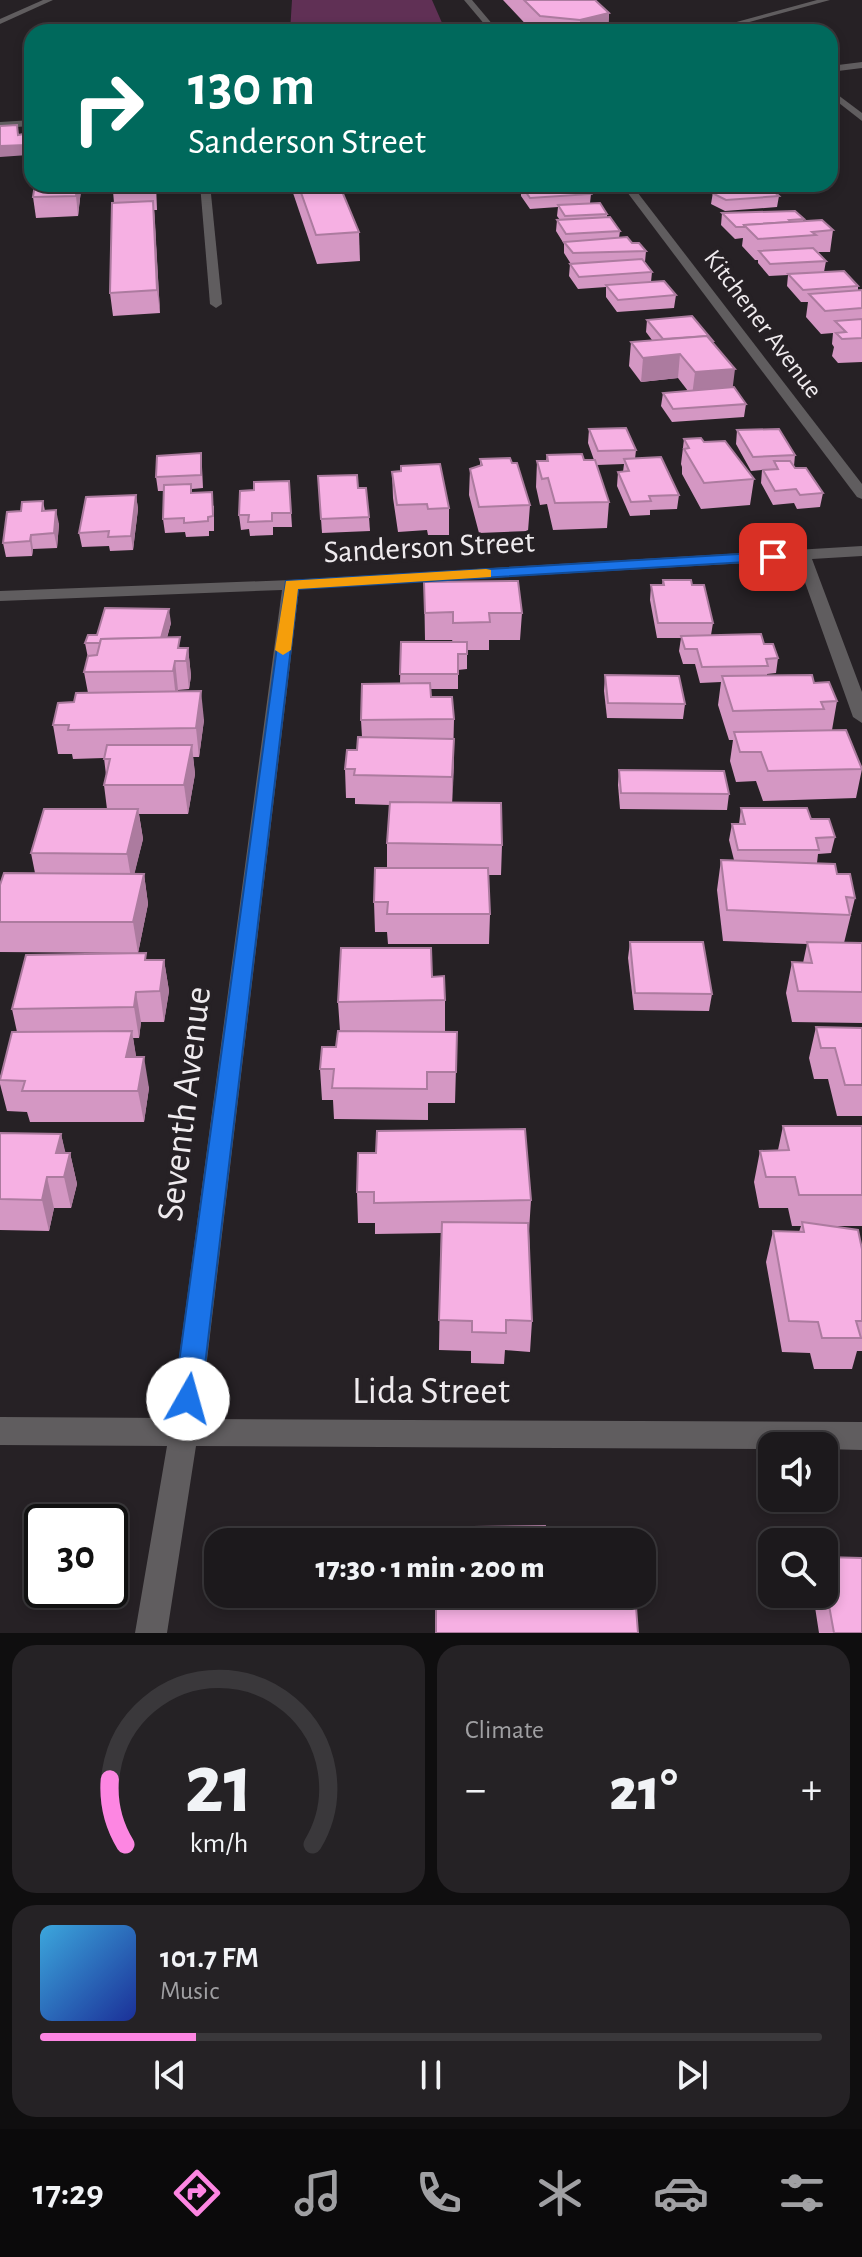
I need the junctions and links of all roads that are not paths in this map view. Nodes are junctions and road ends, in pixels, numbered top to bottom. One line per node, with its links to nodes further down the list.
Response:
1 (49, 0): 4 (street)
2 (468, 0): 5 (street)
3 (826, 0): 6 (street)
4 (0, 22)
5 (488, 24)
6 (734, 24)
7 (862, 65): 8 (street)
8 (838, 68)
9 (838, 98): 10 (street)
10 (862, 118)
11 (24, 124): 12 (street)
12 (0, 125)
13 (206, 192): 15 (street)
14 (632, 192): 16 (street, Kitchener Avenue)
15 (216, 304)
16 (862, 494)
17 (862, 551): 18 (street, Sanderson Street)
18 (803, 555): 19 (street, Sanderson Street); 21 (street)
19 (291, 585): 20 (street, Sanderson Street); 22 (street, Seventh Avenue)
20 (0, 596)
21 (862, 717)
22 (184, 1430): 23 (street, Lida Street); 24 (street, Lida Street); 25 (street, Seventh Avenue)
23 (0, 1431)
24 (862, 1436)
25 (151, 1633)

